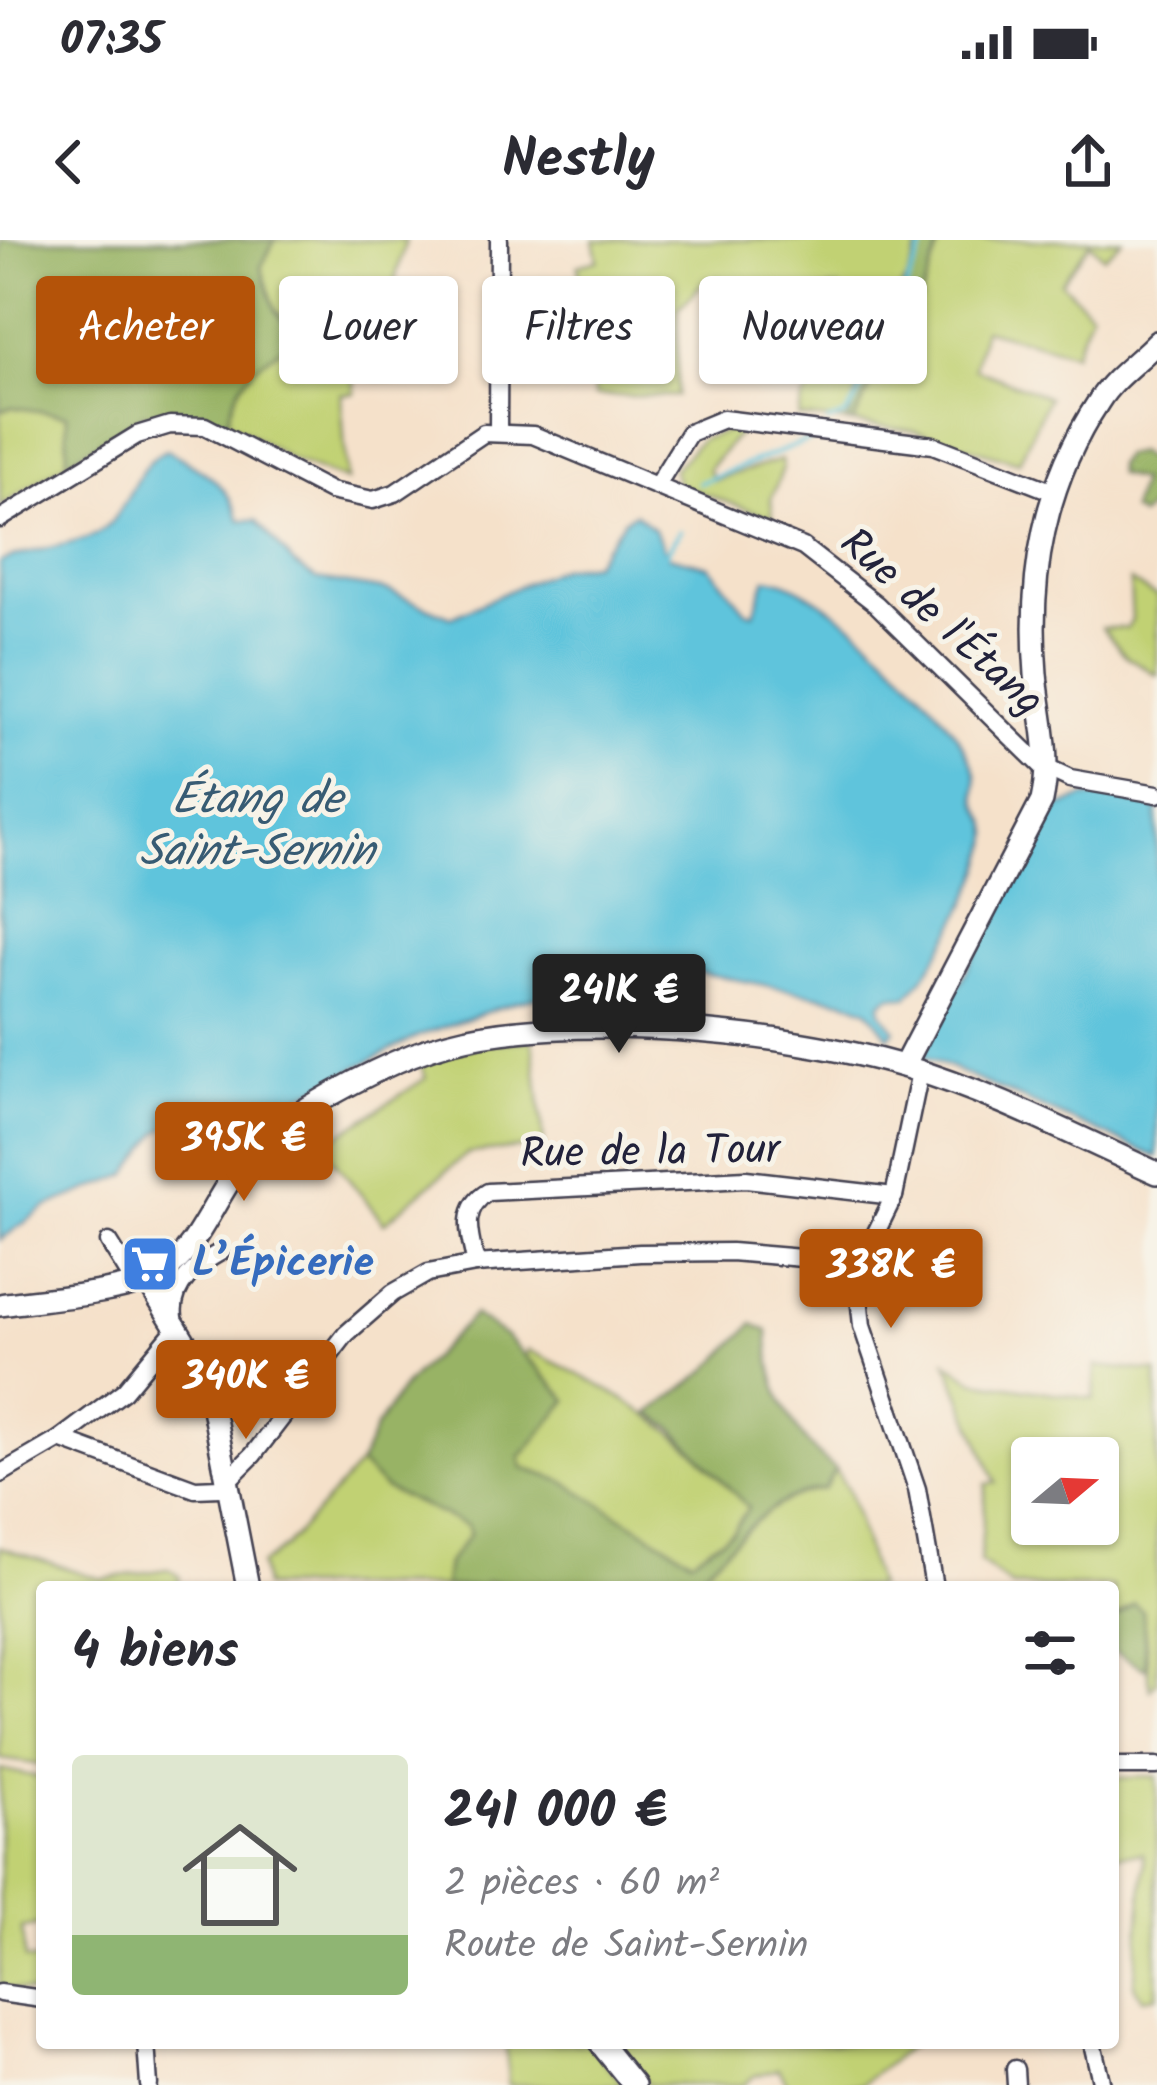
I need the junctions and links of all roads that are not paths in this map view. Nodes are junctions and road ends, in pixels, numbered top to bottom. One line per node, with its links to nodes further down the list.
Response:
1 (499, 240): 3 (street)
2 (1157, 342): 5 (street)
3 (498, 431): 4 (street, Rue de l'Étang); 6 (street)
4 (657, 485): 5 (street); 7 (street, Rue de l'Étang)
5 (1051, 491): 7 (street)
6 (0, 519)
7 (1048, 770): 8 (street); 9 (street)
8 (1157, 794)
9 (912, 1069): 10 (street); 11 (street); 16 (street)
10 (1157, 1173)
11 (894, 1196): 14 (street); 15 (street, Rue de la Tour)
12 (110, 1243): 17 (street)
13 (222, 1251): 16 (street)
14 (861, 1263): 15 (street); 24 (street)
15 (476, 1264): 22 (street)
16 (181, 1274): 17 (street); 19 (street)
17 (145, 1282): 18 (street); 19 (street)
18 (0, 1305)
19 (176, 1322): 20 (street); 22 (street)
20 (60, 1439): 21 (street); 22 (street)
21 (0, 1474)
22 (226, 1485): 23 (street)
23 (247, 1581)
24 (933, 1581)
25 (1119, 1766): 26 (street)
26 (1157, 1766)
27 (0, 1993): 28 (street)
28 (36, 1998)
29 (146, 2049): 33 (street)
30 (605, 2049): 34 (street)
31 (1093, 2049): 32 (street)
32 (1096, 2083)
33 (149, 2085)
34 (634, 2085)

